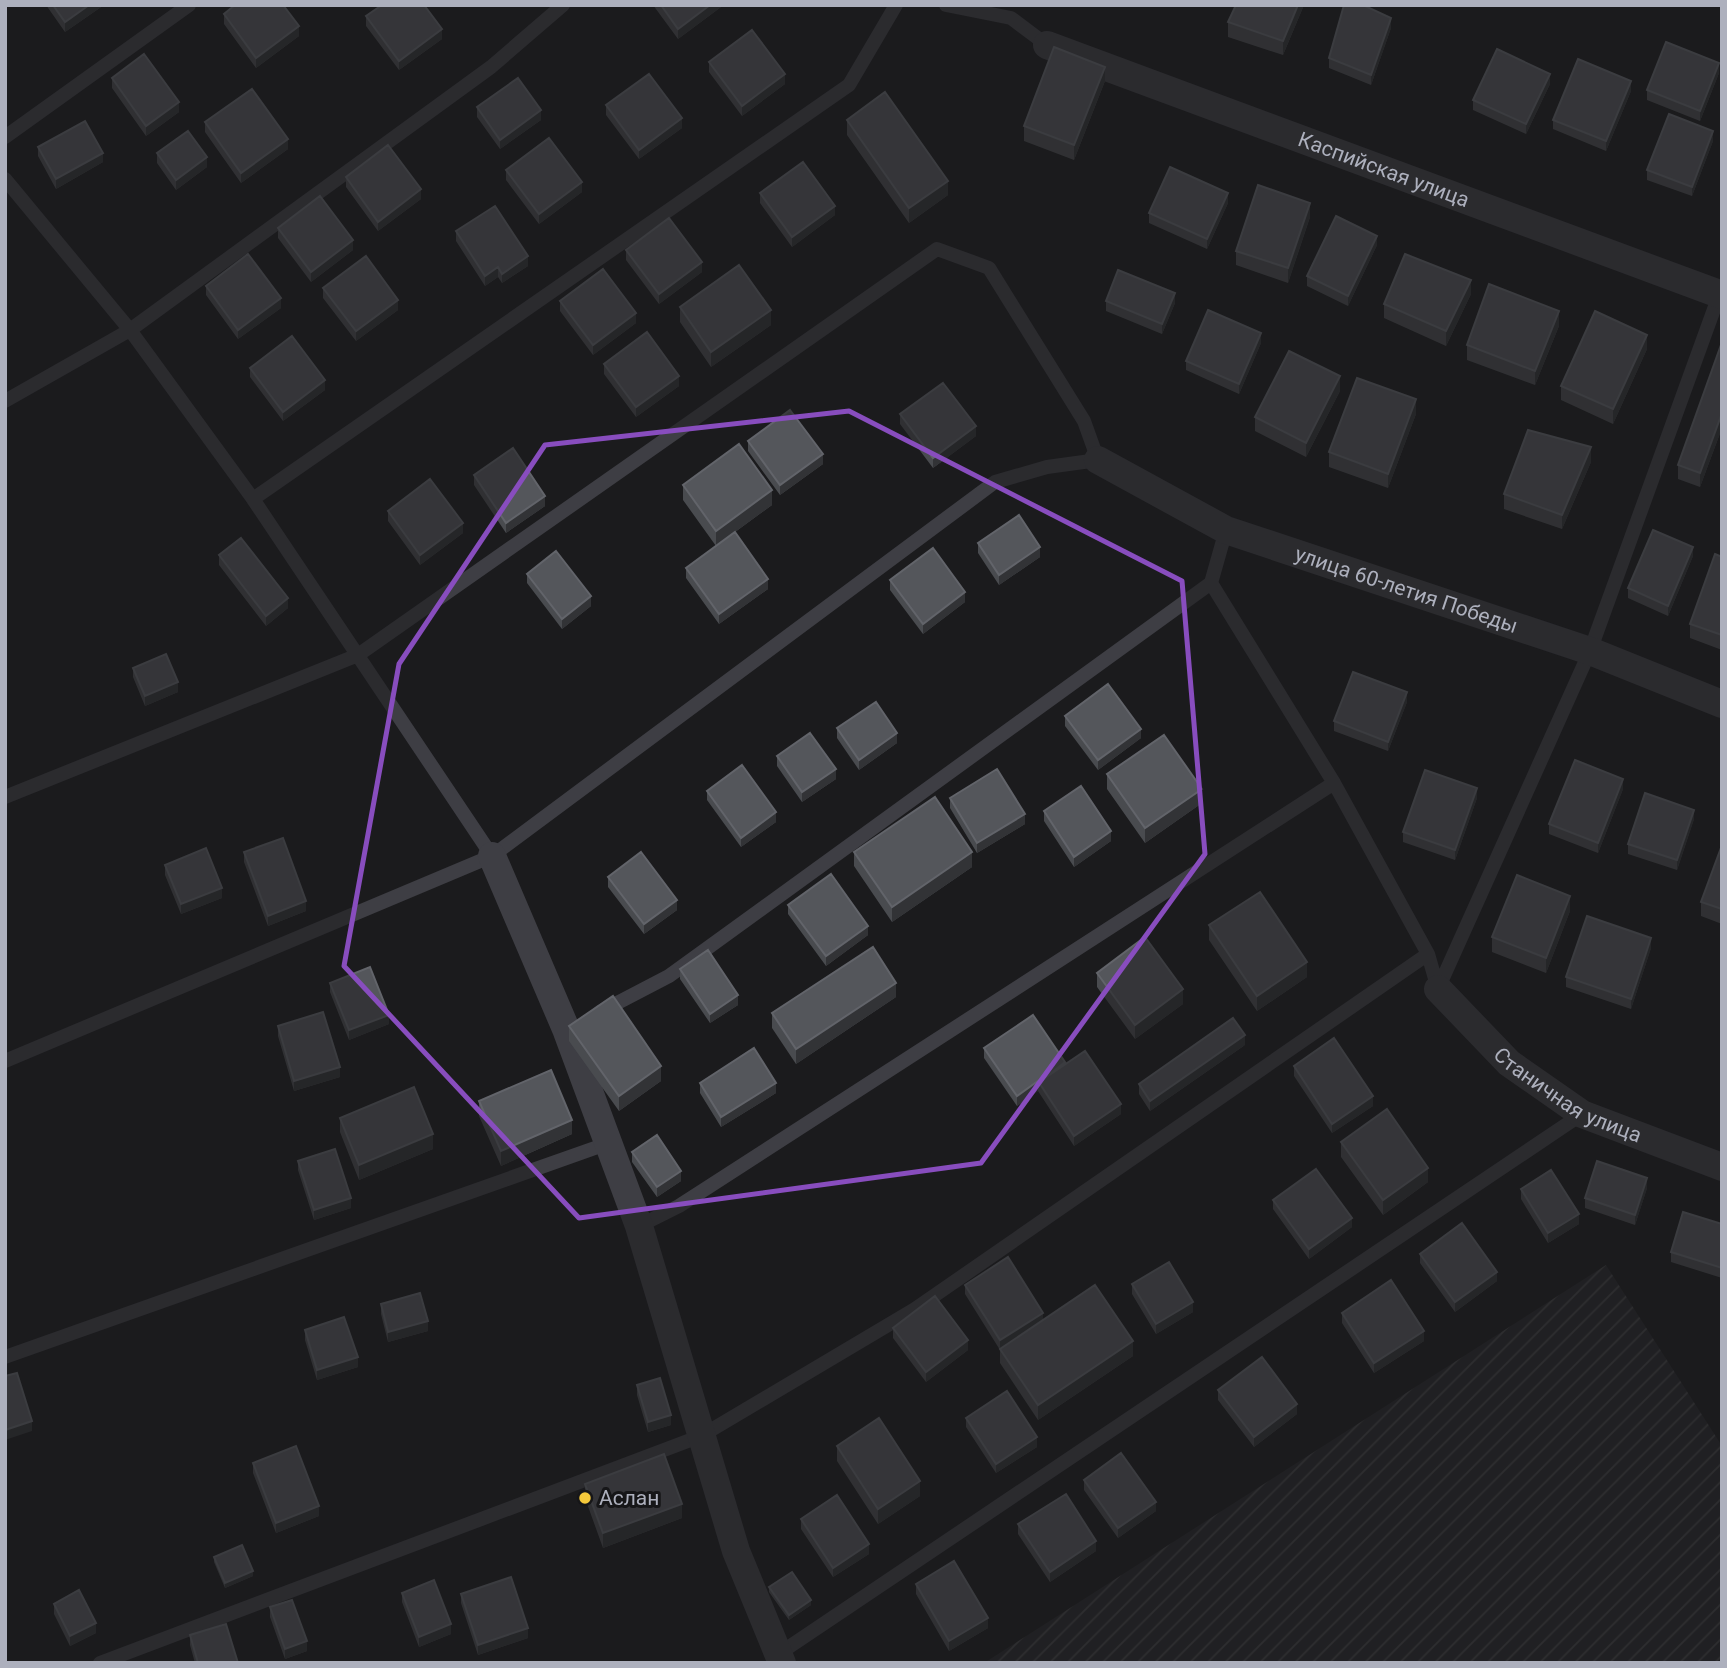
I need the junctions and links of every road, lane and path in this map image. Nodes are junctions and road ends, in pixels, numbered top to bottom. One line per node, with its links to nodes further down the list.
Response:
1 (189, 5): 6 (lane)
2 (563, 5): 9 (lane)
3 (897, 5): 12 (lane)
4 (946, 5): 5 (lane)
5 (1047, 45): 8 (street, Каспийская улица)
6 (5, 137)
7 (5, 179): 9 (lane)
8 (1721, 293): 15 (lane)
9 (130, 331): 10 (lane); 12 (lane)
10 (5, 401)
11 (1098, 460): 13 (street, улица 60-летия Победы); 16 (lane); 20 (lane)
12 (253, 499): 16 (lane)
13 (1226, 530): 14 (lane); 15 (street, улица 60-летия Победы)
14 (1211, 583): 18 (lane); 23 (lane)
15 (1590, 650): 17 (street, улица 60-летия Победы); 22 (lane)
16 (358, 655): 19 (lane); 20 (lane)
17 (1722, 704)
18 (1334, 783): 21 (lane); 28 (lane)
19 (5, 797)
20 (492, 856): 23 (street); 24 (lane)
21 (1428, 954): 22 (lane); 30 (lane)
22 (1438, 989): 25 (street, Станичная улица)
23 (577, 1023): 26 (street)
24 (5, 1061)
25 (1582, 1114): 27 (street, Станичная улица); 31 (lane)
26 (609, 1143): 28 (street); 29 (lane)
27 (1722, 1167)
28 (639, 1226): 30 (street)
29 (5, 1357)
30 (701, 1436): 31 (street); 32 (lane)
31 (781, 1658)
32 (100, 1663)

